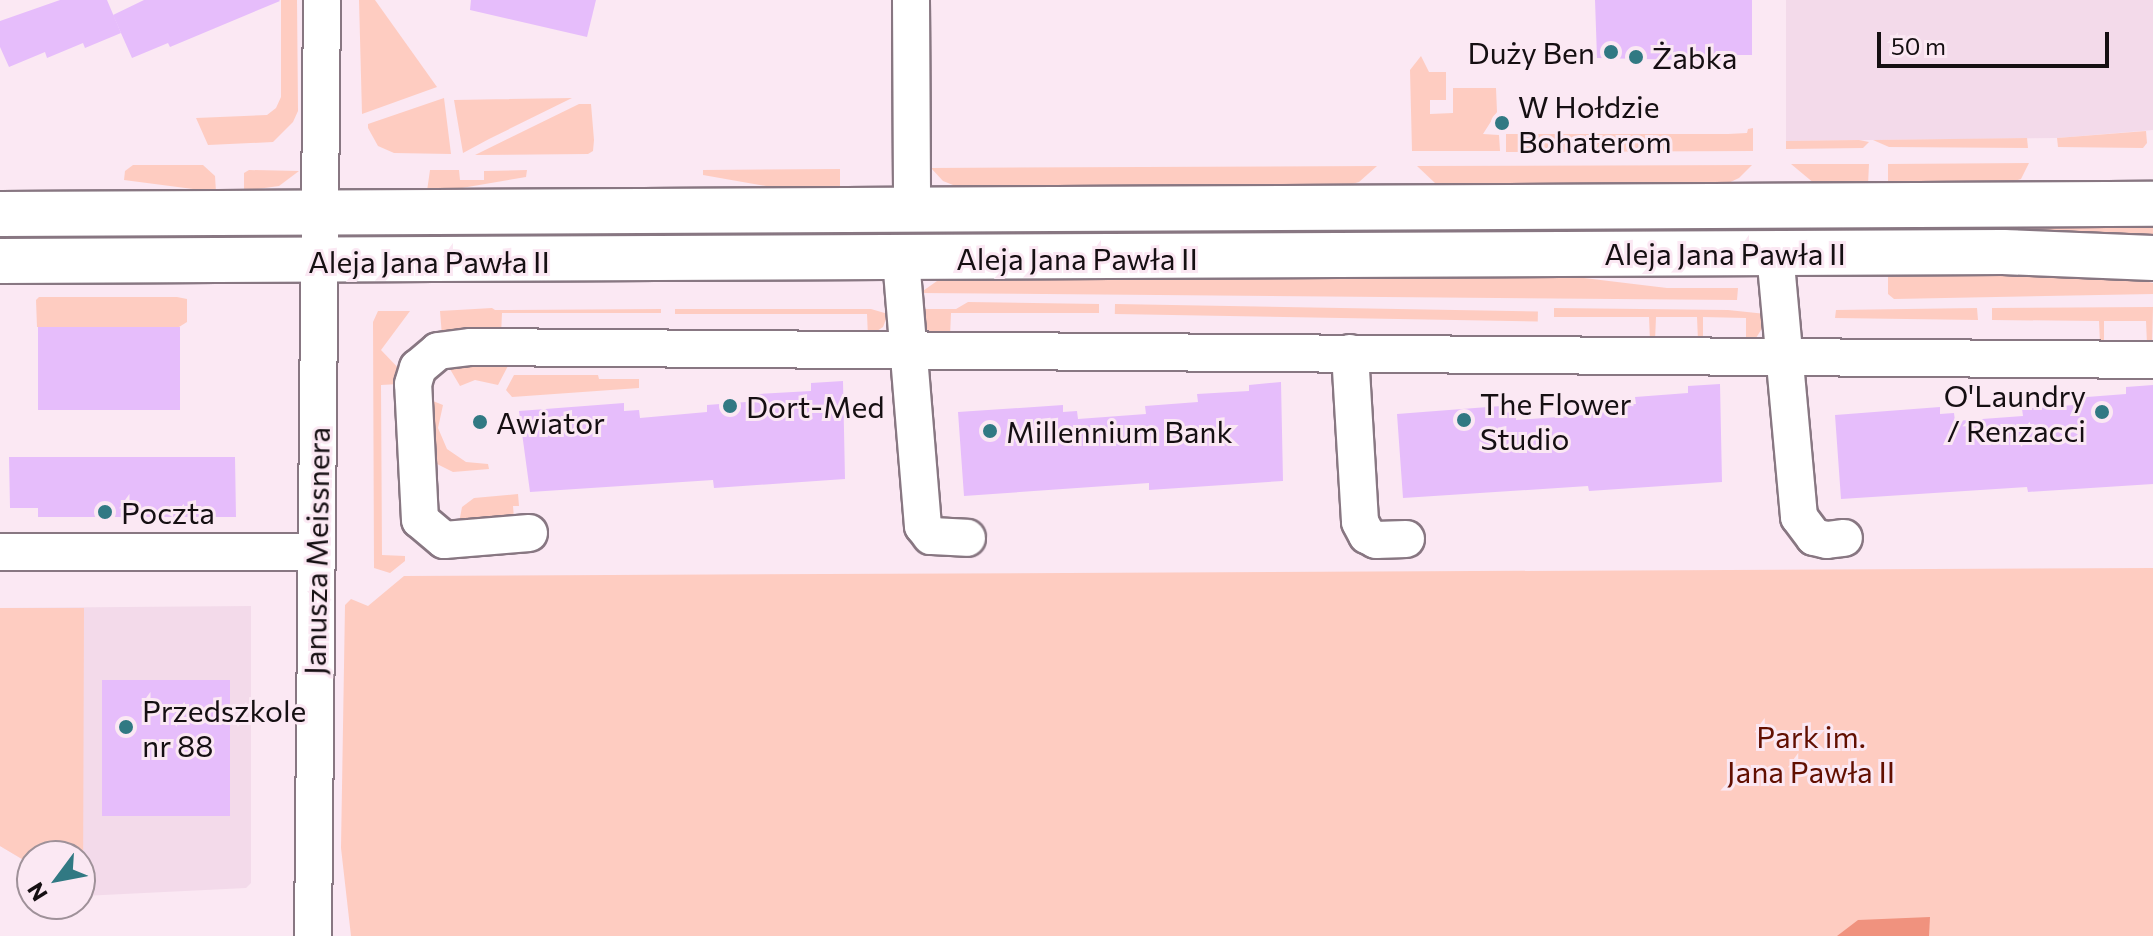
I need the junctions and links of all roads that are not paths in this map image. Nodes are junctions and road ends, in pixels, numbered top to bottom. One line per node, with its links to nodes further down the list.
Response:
1 (322, 0): 5 (street, Janusza Meissnera)
2 (911, 0): 4 (street)
3 (2153, 204): 4 (main road, Aleja Jana Pawła II)
4 (912, 209): 5 (main road, Aleja Jana Pawła II); 9 (main road)
5 (323, 211): 6 (main road, Aleja Jana Pawła II); 11 (street, Janusza Meissnera)
6 (0, 214)
7 (1775, 253): 8 (main road, Aleja Jana Pawła II); 9 (main road, Aleja Jana Pawła II); 14 (street)
8 (2153, 258)
9 (901, 259): 11 (main road, Aleja Jana Pawła II); 12 (street)
10 (0, 261): 11 (main road, Aleja Jana Pawła II)
11 (320, 261): 21 (street, Janusza Meissnera)
12 (907, 351): 13 (street); 16 (street); 17 (street)
13 (1350, 353): 14 (street); 19 (street)
14 (1785, 357): 15 (street); 18 (street)
15 (2153, 360)
16 (529, 533)
17 (967, 538)
18 (1844, 538)
19 (1406, 539)
20 (0, 552): 21 (street)
21 (316, 552): 22 (street, Janusza Meissnera)
22 (313, 936)

